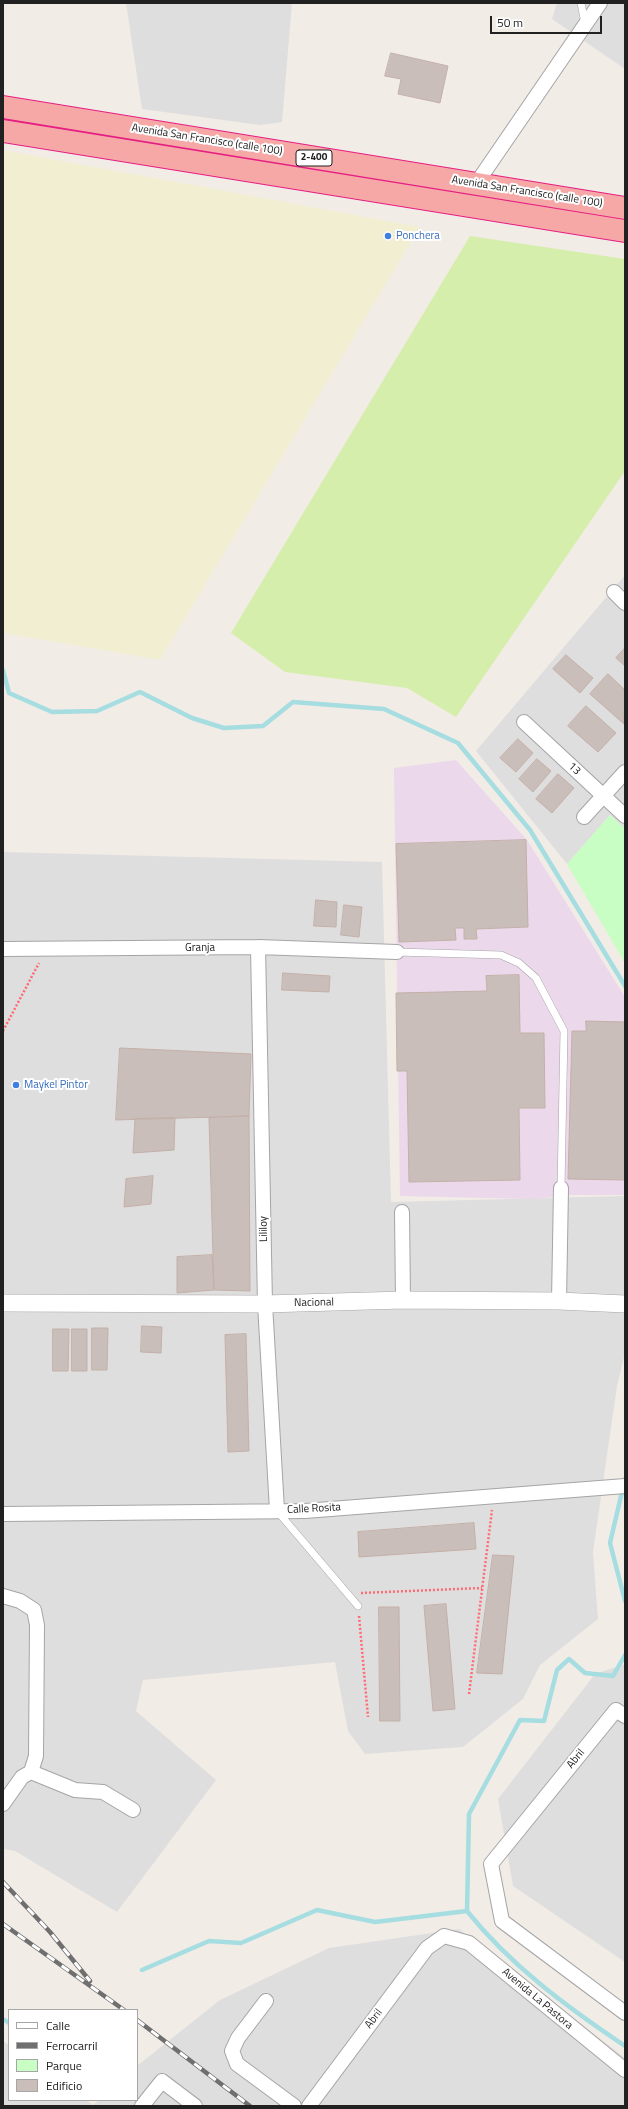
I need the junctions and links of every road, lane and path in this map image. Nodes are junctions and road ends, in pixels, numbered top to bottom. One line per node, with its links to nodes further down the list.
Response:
1 (581, 3): 3 (lane)
2 (600, 3): 3 (street)
3 (589, 22): 6 (street)
4 (3, 107): 6 (highway, Avenida San Francisco (calle 100) / 2-400)
5 (3, 131): 8 (highway, Avenida San Francisco (calle 100) / 2-400)
6 (476, 184): 7 (highway, Avenida San Francisco (calle 100) / 2-400)
7 (625, 208)
8 (625, 231)
9 (614, 592): 10 (street)
10 (625, 603)
11 (524, 722): 13 (street, 13)
12 (625, 772): 13 (street)
13 (603, 796): 14 (street, 13); 15 (street)
14 (625, 816)
15 (584, 818)
16 (258, 948): 18 (street, Granja); 19 (street, Granja); 26 (street, Lililoy)
17 (3, 949): 18 (street, Granja)
18 (47, 949): 20 (path)
19 (397, 952): 21 (lane)
20 (3, 1031)
21 (561, 1188): 24 (street)
22 (402, 1212): 23 (street)
23 (403, 1300): 24 (street, Nacional); 26 (street, Nacional)
24 (559, 1301): 27 (street, Nacional)
25 (3, 1303): 26 (street, Nacional)
26 (265, 1304): 30 (street, Lililoy)
27 (625, 1304)
28 (620, 1487): 29 (street, Calle Rosita)
29 (493, 1496): 30 (street, Calle Rosita); 32 (path)
30 (277, 1510): 31 (street, Calle Rosita); 34 (lane)
31 (3, 1514)
32 (482, 1588): 34 (path); 35 (path)
33 (3, 1596): 38 (street)
34 (358, 1606): 37 (path)
35 (469, 1694)
36 (621, 1713): 43 (street, Abril)
37 (368, 1717)
38 (31, 1772): 39 (street); 40 (street)
39 (3, 1804)
40 (133, 1810)
41 (444, 1936): 44 (street, Avenida La Pastora); 48 (street, Abril)
42 (266, 2002): 47 (street)
43 (625, 2013)
44 (625, 2070)
45 (142, 2106): 46 (street)
46 (195, 2106)
47 (294, 2106)
48 (309, 2106)

